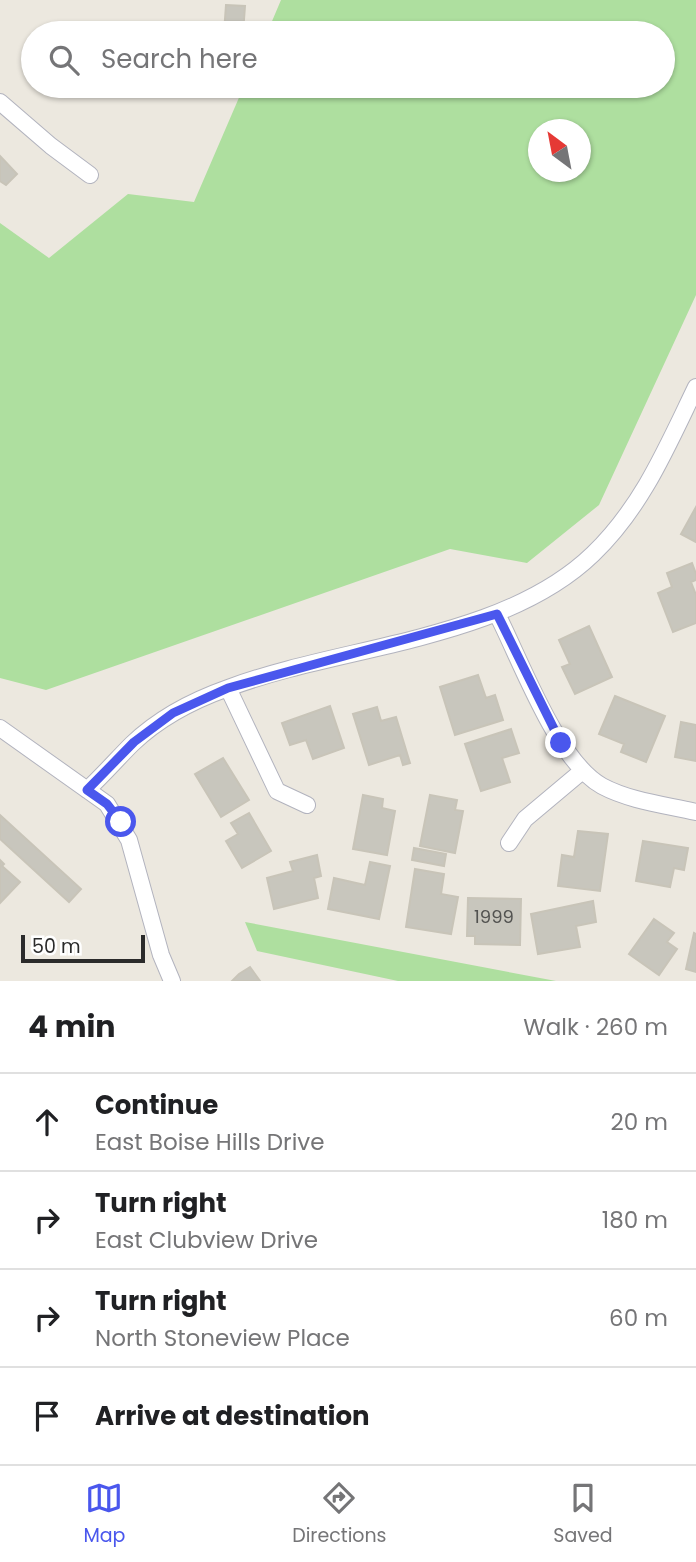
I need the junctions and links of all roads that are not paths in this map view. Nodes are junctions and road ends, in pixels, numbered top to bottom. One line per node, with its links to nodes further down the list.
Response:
1 (0, 102): 2 (street)
2 (90, 175)
3 (696, 387): 4 (street)
4 (497, 614): 5 (street); 7 (street)
5 (228, 688): 8 (street); 9 (street)
6 (0, 727): 8 (street)
7 (581, 772): 10 (street); 11 (street)
8 (87, 790): 12 (street)
9 (307, 805)
10 (696, 812)
11 (509, 843)
12 (173, 981)

